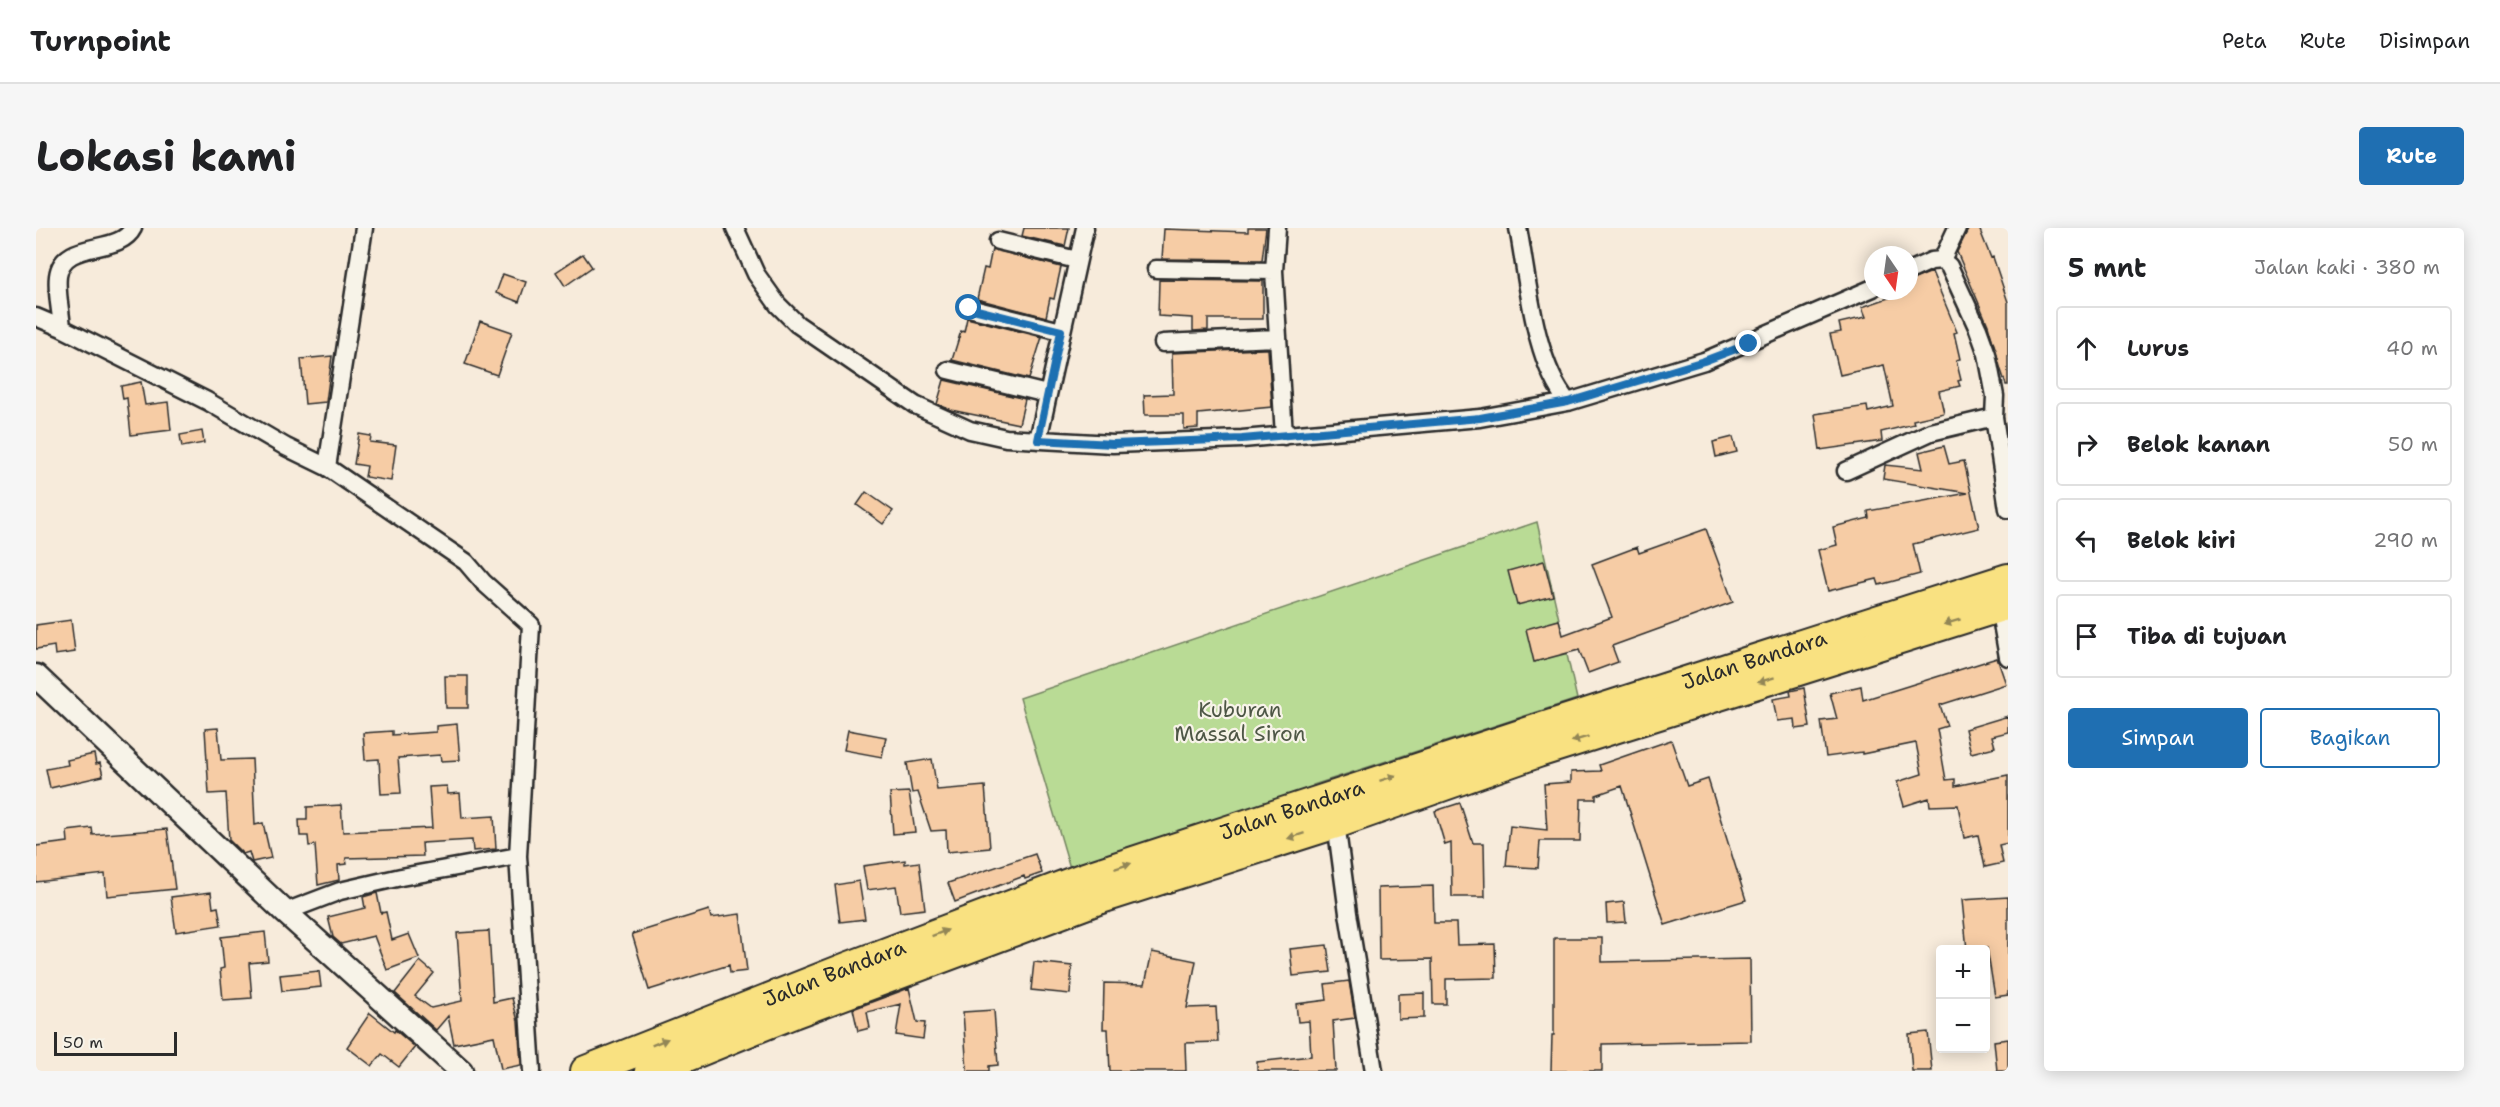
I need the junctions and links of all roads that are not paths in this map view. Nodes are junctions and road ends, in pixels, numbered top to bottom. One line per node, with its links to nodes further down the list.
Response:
1 (133, 228): 17 (street)
2 (364, 228): 27 (street)
3 (735, 228): 26 (street)
4 (1084, 228): 9 (street)
5 (1277, 228): 13 (street)
6 (1518, 228): 23 (street)
7 (1957, 228): 10 (street)
8 (998, 241): 9 (street)
9 (1077, 260): 18 (street)
10 (1942, 260): 11 (street); 24 (street)
11 (1918, 267)
12 (1156, 269): 13 (street)
13 (1274, 271): 19 (street)
14 (1864, 292): 23 (street)
15 (969, 308): 18 (street)
16 (36, 317): 17 (street)
17 (62, 328): 27 (street)
18 (1061, 331): 22 (street)
19 (1276, 338): 20 (street); 25 (street)
20 (1162, 343)
21 (948, 370): 22 (street)
22 (1047, 394): 26 (street)
23 (1568, 402): 25 (street)
24 (1994, 417): 28 (street); 29 (street)
25 (1284, 436): 26 (street)
26 (1038, 440)
27 (327, 466): 34 (street)
28 (1846, 471)
29 (2008, 509)
30 (2005, 596): 31 (street); 33 (highway, Jalan Bandara, one-way to 33); 36 (highway, Jalan Bandara, one-way to 30)
31 (2008, 657)
32 (36, 676): 35 (street)
33 (1336, 823): 40 (highway, Jalan Bandara, one-way to 40); 41 (street)
34 (518, 855): 35 (street); 38 (street)
35 (285, 912): 37 (street)
36 (624, 1064): 39 (highway, Jalan Bandara)
37 (461, 1071)
38 (532, 1071)
39 (586, 1071)
40 (650, 1071)
41 (1374, 1071)

